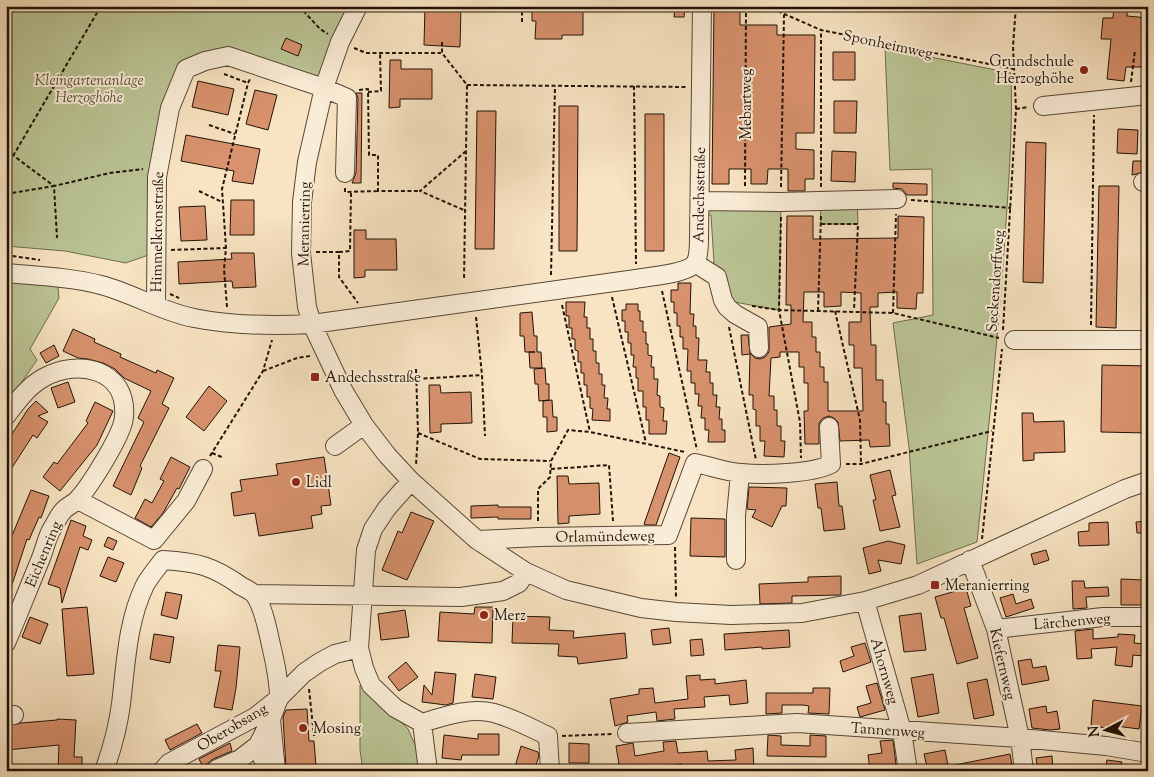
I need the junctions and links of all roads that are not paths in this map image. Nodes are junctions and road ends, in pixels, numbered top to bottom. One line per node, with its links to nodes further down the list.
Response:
1 (358, 6): 3 (street, Meranierring)
2 (702, 6): 8 (street, Andechsstraße)
3 (324, 88): 6 (street, Himmelkronstraße); 11 (street, Himmelkronstraße); 12 (street, Meranierring)
4 (1148, 95): 5 (street)
5 (1043, 106)
6 (345, 173)
7 (897, 199): 8 (street)
8 (700, 202): 9 (street, Andechsstraße)
9 (695, 263): 12 (street, Andechsstraße); 15 (street)
10 (6, 273): 11 (street, Himmelkronstraße)
11 (156, 305): 12 (street, Himmelkronstraße)
12 (312, 324): 17 (street, Meranierring)
13 (1005, 339): 14 (street)
14 (1148, 340)
15 (759, 348)
16 (6, 416): 24 (street, Eichenring)
17 (364, 425): 19 (street); 23 (street, Meranierring)
18 (830, 427): 21 (street)
19 (335, 446)
20 (203, 469): 25 (street)
21 (740, 473): 26 (street, Orlamündeweg); 29 (street)
22 (1148, 481): 27 (street, Meranierring)
23 (413, 483): 26 (street, Meranierring); 32 (street)
24 (78, 500): 25 (street); 36 (street, Eichenring)
25 (154, 540): 28 (street)
26 (477, 540): 30 (street, Meranierring)
27 (975, 558): 33 (street, Meranierring); 35 (street, Kiefernweg)
28 (163, 560): 31 (street); 46 (street)
29 (736, 560)
30 (526, 572): 32 (street); 33 (street, Meranierring)
31 (254, 594): 32 (street); 38 (street, Oberobsang)
32 (362, 595): 37 (street)
33 (865, 601): 41 (street, Ahornweg)
34 (1148, 617): 35 (street, Lärchenweg)
35 (996, 629): 43 (street, Kiefernweg)
36 (6, 643)
37 (359, 648): 38 (street); 40 (street)
38 (279, 698): 39 (street); 47 (street, Oberobsang)
39 (270, 719): 44 (street); 50 (street)
40 (422, 723): 51 (street); 52 (street)
41 (902, 731): 42 (street, Tannenweg); 43 (street, Tannenweg); 53 (street, Ahornweg)
42 (627, 733)
43 (1020, 738): 45 (street, Tannenweg); 54 (street, Kiefernweg)
44 (258, 745): 48 (street); 49 (street)
45 (1148, 753)
46 (104, 771)
47 (162, 771)
48 (218, 771)
49 (267, 771)
50 (276, 771)
51 (428, 771)
52 (550, 771)
53 (908, 771)
54 (1024, 771)

